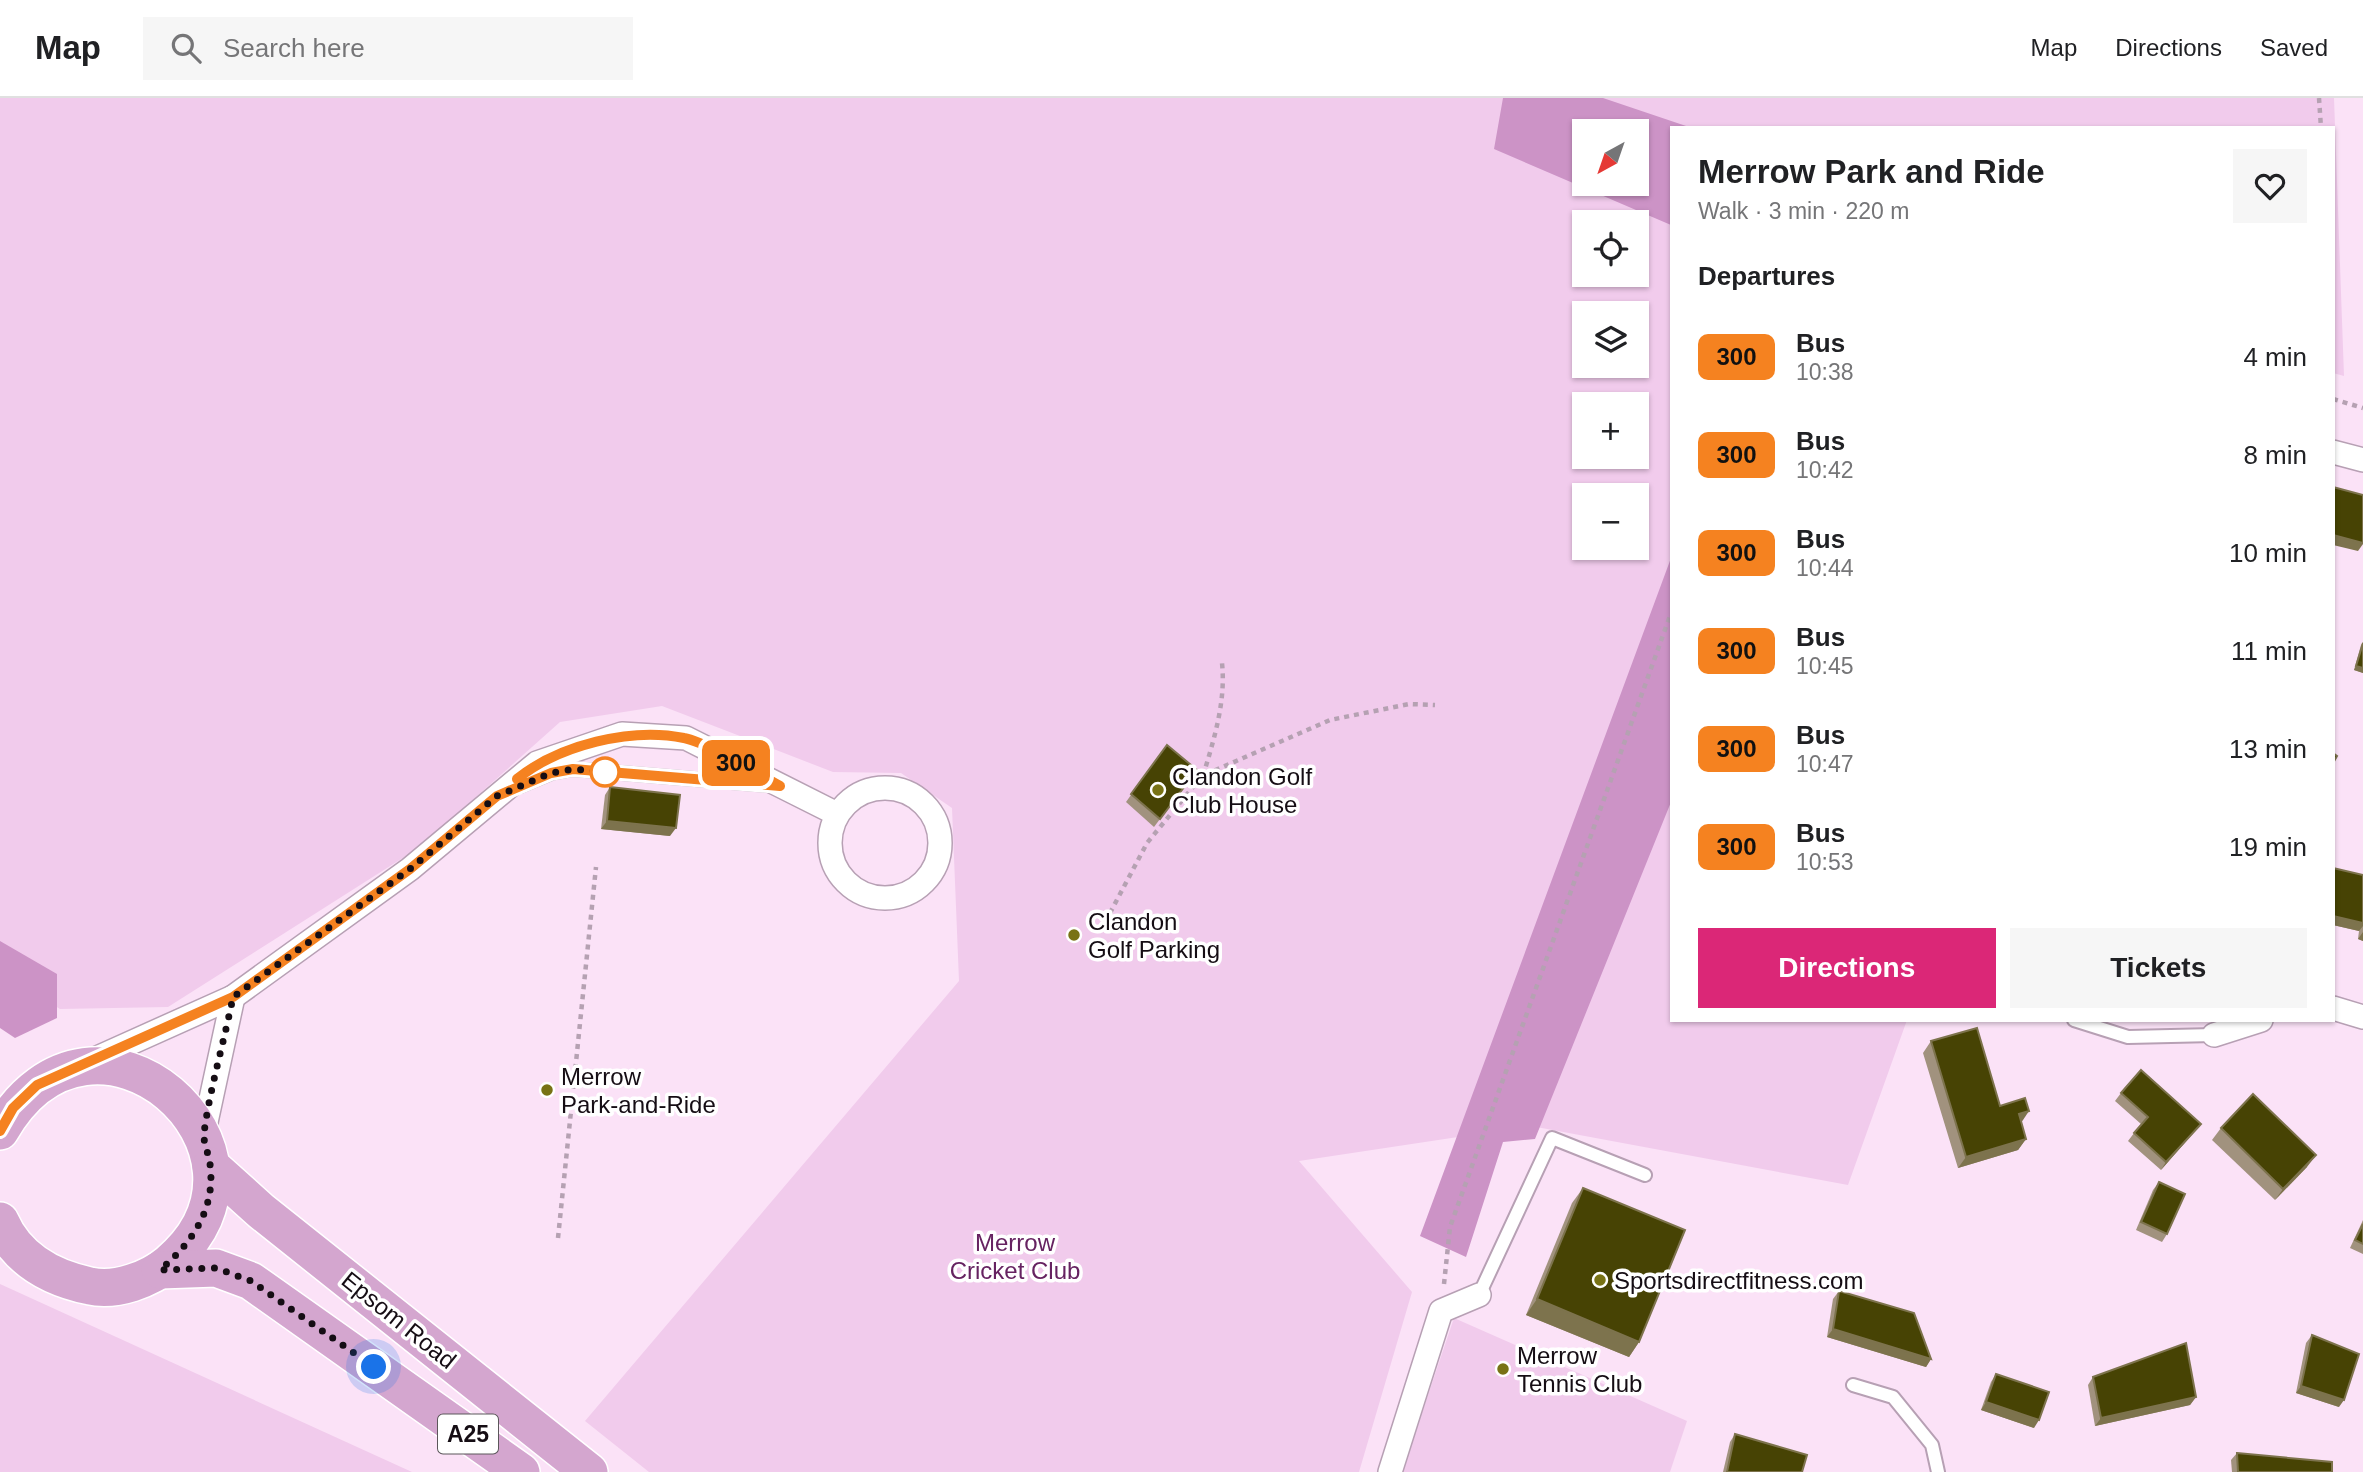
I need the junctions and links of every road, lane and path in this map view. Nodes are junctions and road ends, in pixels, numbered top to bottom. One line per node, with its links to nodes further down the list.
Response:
1 (2319, 98): 2 (path)
2 (2321, 126)
3 (2335, 400): 4 (path)
4 (2363, 408)
5 (2335, 453): 6 (street)
6 (2363, 460)
7 (1670, 616): 32 (path)
8 (1222, 663): 10 (path)
9 (1435, 705): 10 (path)
10 (1202, 776): 15 (path)
11 (780, 786): 12 (lane); 12 (street); 13 (street)
12 (497, 796): 16 (street)
13 (837, 814): 13 (street)
14 (597, 867): 28 (path)
15 (1110, 913)
16 (233, 997): 22 (street); 25 (street)
17 (2335, 1009): 18 (street)
18 (2363, 1017)
19 (2080, 1022): 21 (lane)
20 (2255, 1022): 21 (street)
21 (2214, 1035)
22 (52, 1078): 23 (main road); 24 (main road); 25 (main road, Epsom Road)
23 (0, 1091)
24 (0, 1131)
25 (207, 1151): 30 (main road); 35 (main road, Epsom Road / A25)
26 (1645, 1175): 31 (lane)
27 (0, 1221): 29 (main road)
28 (558, 1238)
29 (13, 1253): 30 (main road)
30 (160, 1270): 34 (main road, Epsom Road / A25)
31 (1479, 1295): 32 (street)
32 (1441, 1311): 36 (street)
33 (1853, 1385): 37 (lane)
34 (521, 1472)
35 (589, 1472)
36 (1391, 1472)
37 (1938, 1472)

